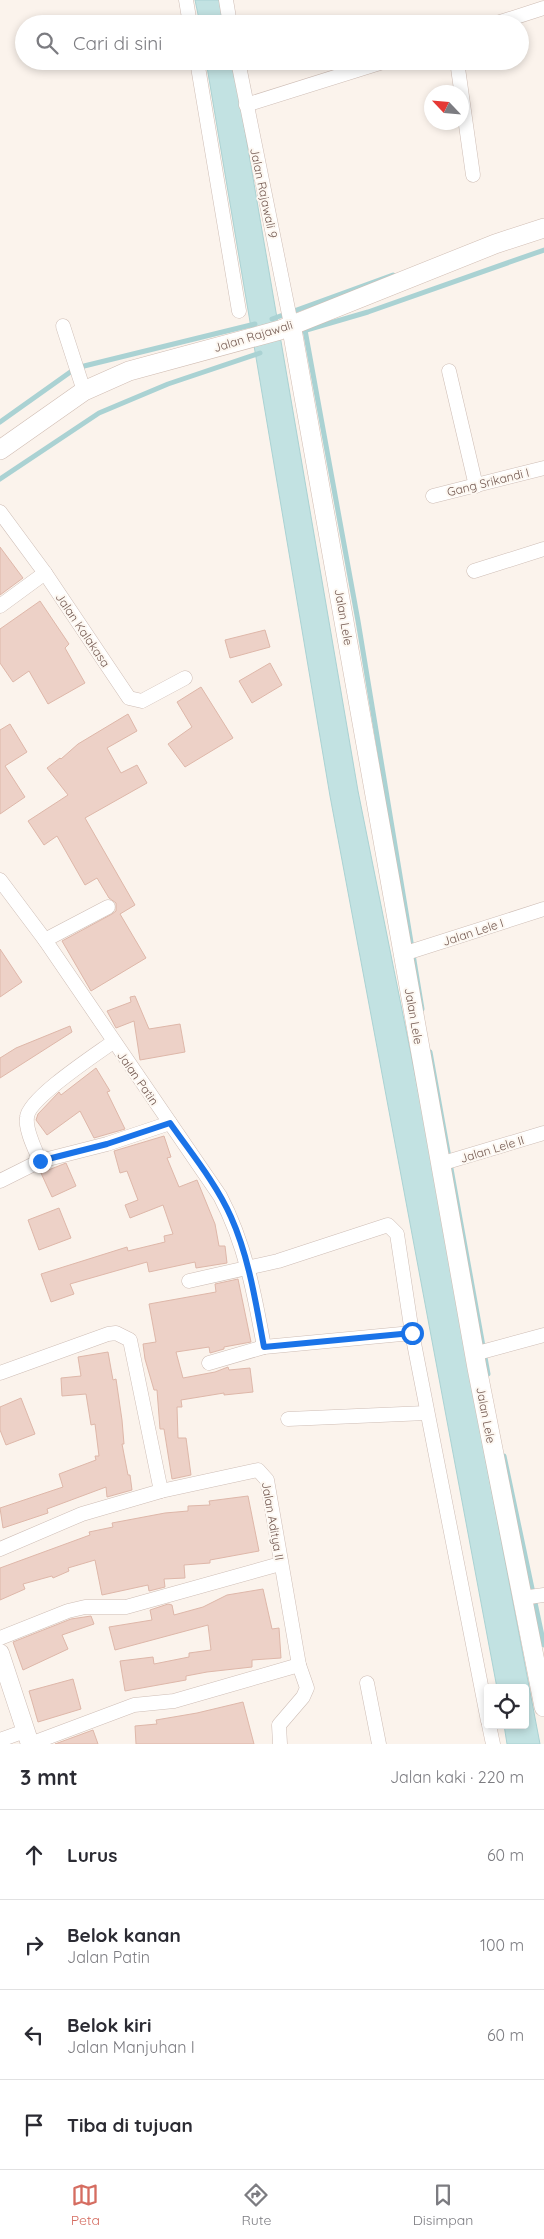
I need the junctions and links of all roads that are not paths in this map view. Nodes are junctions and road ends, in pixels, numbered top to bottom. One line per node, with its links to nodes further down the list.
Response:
1 (186, 0): 4 (street)
2 (226, 0): 5 (street)
3 (537, 6): 6 (street)
4 (188, 15)
5 (228, 15)
6 (516, 15)
7 (199, 70): 14 (street)
8 (240, 70): 11 (street, Jalan Rajawali 9)
9 (357, 70): 11 (street)
10 (458, 70): 12 (street)
11 (246, 105): 16 (street, Jalan Rajawali 9)
12 (473, 175)
13 (544, 228): 16 (main road, Jalan Rajawali)
14 (239, 311)
15 (63, 326): 18 (street)
16 (286, 327): 18 (main road, Jalan Rajawali); 33 (main road, Jalan Lele)
17 (449, 371): 21 (street)
18 (84, 391): 19 (main road, Jalan Rajawali)
19 (0, 450)
20 (544, 468): 21 (street, Gang Srikandi I)
21 (476, 486): 22 (street, Gang Srikandi I)
22 (433, 496)
23 (0, 512): 26 (street, Jalan Kalakasa)
24 (544, 549): 25 (street)
25 (474, 571)
26 (45, 573): 27 (street); 28 (street, Jalan Kalakasa)
27 (0, 606)
28 (186, 678)
29 (0, 880): 32 (street, Jalan Patin)
30 (108, 907): 32 (street)
31 (544, 910): 33 (street, Jalan Lele I)
32 (45, 940): 34 (street, Jalan Patin)
33 (403, 954): 38 (main road, Jalan Lele)
34 (113, 1042): 35 (street, Jalan Patin); 37 (street)
35 (170, 1123): 37 (street); 40 (street, Jalan Patin)
36 (544, 1133): 38 (street, Jalan Lele II)
37 (40, 1161): 39 (street)
38 (440, 1164): 45 (main road, Jalan Lele)
39 (0, 1181)
40 (247, 1268): 41 (street); 42 (street); 44 (street, Jalan Patin)
41 (189, 1280)
42 (412, 1333): 44 (street); 48 (street)
43 (544, 1335): 45 (street)
44 (264, 1347): 46 (street)
45 (474, 1354): 54 (main road, Jalan Lele)
46 (209, 1363)
47 (0, 1373): 50 (street)
48 (426, 1413): 49 (street); 59 (street)
49 (288, 1418)
50 (161, 1491): 51 (street, Jalan Aditya II); 52 (street, Jalan Aditya II)
51 (0, 1549)
52 (280, 1564): 55 (street); 57 (street, Jalan Aditya II)
53 (544, 1596): 54 (street)
54 (522, 1598): 60 (main road, Jalan Lele)
55 (0, 1638)
56 (0, 1652): 63 (street)
57 (300, 1665): 63 (street); 64 (street, Jalan Aditya II)
58 (368, 1683): 65 (street)
59 (484, 1701)
60 (544, 1707)
61 (490, 1729): 66 (street)
62 (0, 1740): 63 (street)
63 (28, 1740)
64 (280, 1744)
65 (379, 1744)
66 (492, 1744)

